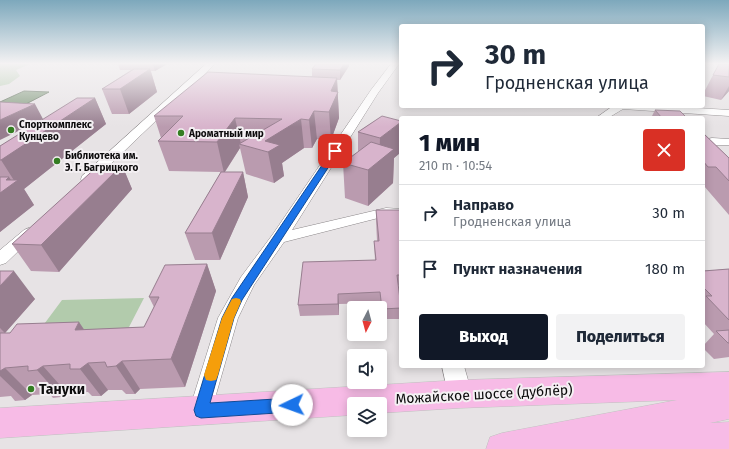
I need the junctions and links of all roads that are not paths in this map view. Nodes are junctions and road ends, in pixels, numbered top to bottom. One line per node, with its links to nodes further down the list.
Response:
1 (188, 85): 9 (street)
2 (379, 85): 12 (street)
3 (616, 108): 6 (street)
4 (653, 108): 5 (street)
5 (729, 113)
6 (604, 116)
7 (729, 142): 8 (street)
8 (729, 170)
9 (80, 185)
10 (399, 213): 12 (street)
11 (35, 227): 13 (street)
12 (279, 238): 18 (street)
13 (0, 260)
14 (454, 368): 16 (street)
15 (729, 385): 16 (main road, Можайское шоссе (дублёр))
16 (460, 394): 18 (main road, Можайское шоссе (дублёр))
17 (729, 405): 21 (main road)
18 (201, 410): 19 (main road, Можайское шоссе (дублёр))
19 (0, 423)
20 (729, 438): 22 (main road)
21 (502, 449)
22 (573, 449)

